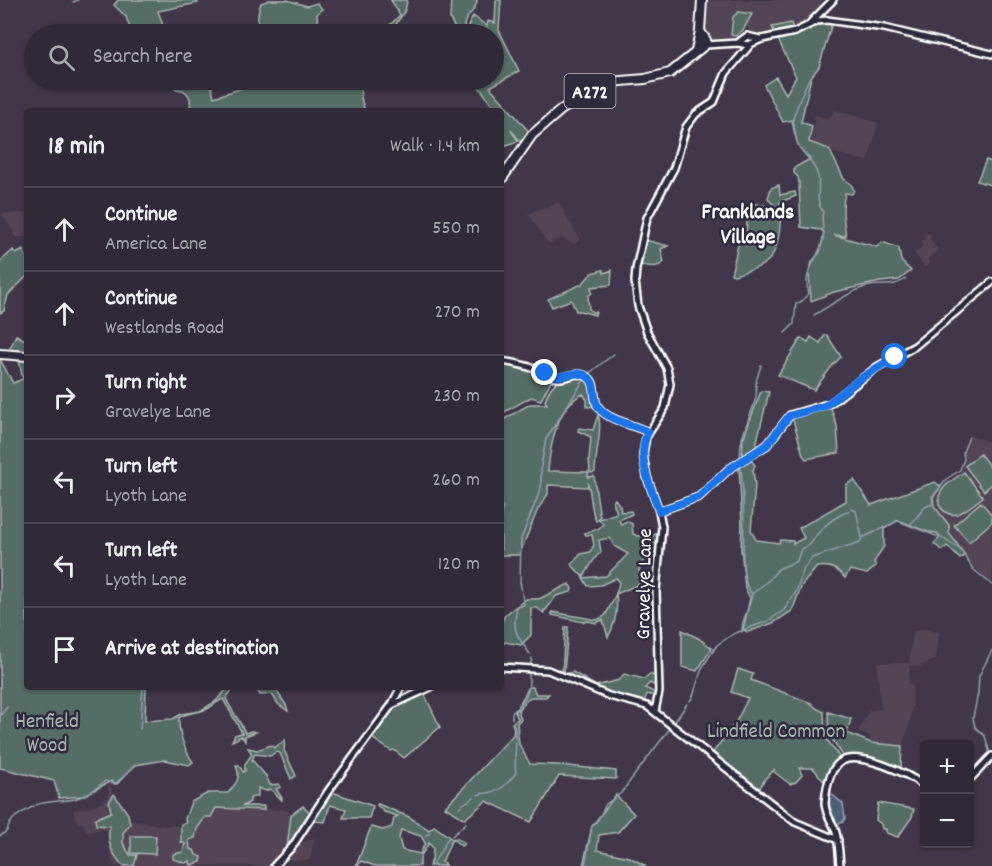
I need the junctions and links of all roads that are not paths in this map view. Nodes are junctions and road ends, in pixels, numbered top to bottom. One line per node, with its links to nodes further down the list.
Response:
1 (702, 0): 4 (highway)
2 (833, 0): 3 (street)
3 (810, 23): 5 (street); 6 (street)
4 (703, 42): 5 (street); 7 (highway, A272)
5 (747, 43): 12 (street, Gravelye Lane)
6 (992, 54)
7 (504, 176)
8 (992, 282): 13 (street)
9 (0, 354): 10 (highway)
10 (24, 356)
11 (504, 362): 12 (street)
12 (648, 432): 13 (street, Gravelye Lane)
13 (659, 511): 18 (street, Gravelye Lane)
14 (504, 668): 18 (street)
15 (399, 690): 17 (street)
16 (425, 690): 17 (street)
17 (391, 706): 23 (street)
18 (655, 711): 22 (street)
19 (992, 756): 20 (street)
20 (974, 775)
21 (920, 783): 22 (street)
22 (838, 840): 24 (street)
23 (274, 866)
24 (840, 866)

